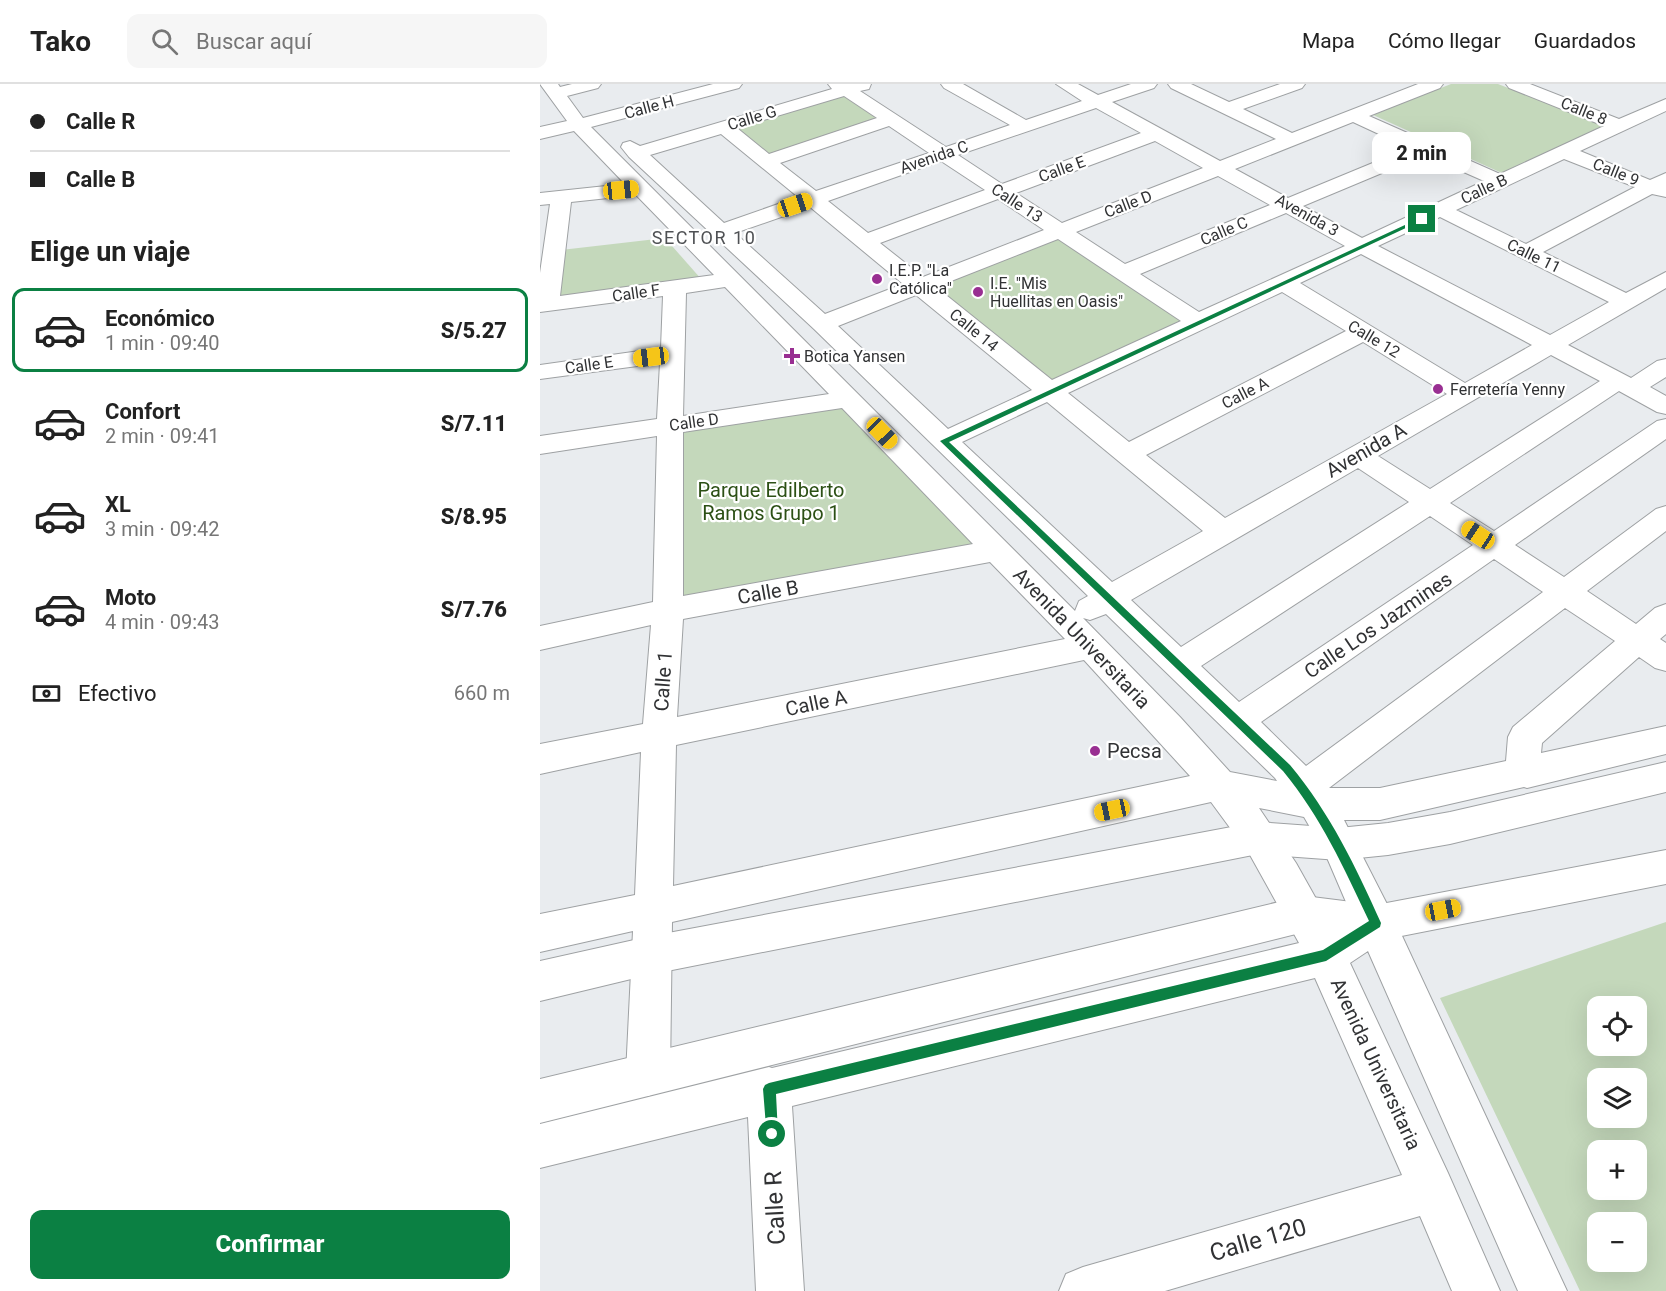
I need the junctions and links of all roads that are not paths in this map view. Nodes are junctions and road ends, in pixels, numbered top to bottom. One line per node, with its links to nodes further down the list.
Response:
1 (592, 84): 12 (street)
2 (733, 84): 20 (street, Calle H)
3 (867, 84): 11 (street, Calle G)
4 (950, 84): 21 (street)
5 (1065, 84): 15 (street, Avenida 3)
6 (1148, 84): 15 (street, Avenida C)
7 (1178, 84): 17 (street)
8 (1296, 84): 17 (street)
9 (1515, 84): 14 (street, Calle 8)
10 (1421, 86): 18 (street, Calle D)
11 (841, 87): 19 (street, Calle 13); 23 (street, Calle G)
12 (553, 88): 20 (street, Avenida Universitaria)
13 (1562, 88): 14 (street)
14 (1544, 96): 22 (street, Calle 8)
15 (1098, 101): 21 (street, Avenida C); 25 (street, Avenida 3)
16 (1666, 104): 22 (street, Calle B)
17 (1228, 109): 26 (street)
18 (1354, 116): 26 (street, Calle D); 27 (street)
19 (890, 120): 30 (street, Calle 13); 31 (street)
20 (590, 122): 24 (street, Calle H); 29 (street, Avenida Universitaria); 35 (street, Avenida Universitaria)
21 (1024, 126): 30 (street, Avenida C)
22 (1620, 126): 28 (street, Calle B)
23 (724, 127): 29 (street, Calle G); 31 (street, Calle 14)
24 (540, 133)
25 (1157, 134): 32 (street, Avenida 3); 36 (street, Calle E)
26 (1292, 140): 32 (street, Calle D)
27 (1425, 148): 33 (street); 39 (street, Calle C)
28 (1565, 152): 33 (street, Calle B); 34 (street, Calle 9)
29 (636, 153): 41 (street, Avenida Universitaria)
30 (941, 155): 36 (street, Calle 13); 38 (street, Avenida C)
31 (766, 161): 38 (street, Calle 14)
32 (1220, 168): 39 (street, Avenida 3); 42 (street, Calle D)
33 (1501, 182): 40 (street, Calle B)
34 (1661, 186): 46 (street)
35 (640, 188): 37 (street); 49 (street, Avenida Universitaria)
36 (1000, 191): 42 (street, Calle 13); 43 (street, Calle E)
37 (551, 198): 45 (street)
38 (813, 199): 41 (street, Avenida C); 43 (street, Calle 14)
39 (1287, 204): 44 (street, Avenida 3); 47 (street, Calle C)
40 (1441, 210): 44 (street, Calle B); 46 (street, Calle 11)
41 (720, 231): 56 (street, Avenida Universitaria)
42 (1059, 231): 47 (street, Calle 13); 51 (street, Calle D)
43 (865, 241): 51 (street, Calle 14)
44 (1363, 247): 50 (street, Calle B); 58 (street, Avenida 3)
45 (547, 249): 54 (street)
46 (1526, 252): 53 (street, Calle 11)
47 (1123, 273): 55 (street, Calle 13)
48 (1666, 279): 53 (street, Avenida A)
49 (731, 280): 52 (street, Calle F); 65 (street, Avenida Universitaria)
50 (1284, 283): 55 (street, Calle B); 57 (street, Calle 12)
51 (919, 285): 56 (street, Calle D); 63 (street, Calle 14)
52 (675, 288): 54 (street, Calle F); 59 (street, Calle 1)
53 (1627, 302): 58 (street, Avenida A)
54 (544, 305)
55 (1198, 322): 63 (street, Calle B)
56 (822, 324): 69 (street, Avenida Universitaria)
57 (1363, 332): 64 (street, Calle 12); 71 (street, Calle A)
58 (1550, 345): 62 (street, Avenida 3); 64 (street, Avenida A)
59 (673, 354): 61 (street, Calle E); 67 (street, Calle 1)
60 (1666, 366): 62 (street)
61 (540, 372)
62 (1625, 385): 66 (street, Avenida 3); 73 (street)
63 (1050, 392): 69 (street, Calle B); 71 (street, Calle 14)
64 (1465, 394): 72 (street, Avenida A)
65 (849, 399): 67 (street, Calle D); 77 (street, Avenida Universitaria)
66 (1666, 406)
67 (670, 426): 70 (street, Calle D); 80 (street, Calle 1)
68 (1666, 427): 76 (street, Calle Los Jazmines)
69 (944, 441): 79 (street, Avenida Universitaria)
70 (540, 445)
71 (1126, 454): 75 (street, Calle 14)
72 (1358, 455): 73 (street); 75 (street, Avenida A)
73 (1430, 503): 76 (street); 87 (street)
74 (1666, 516): 78 (street)
75 (1223, 532): 79 (street, Avenida A)
76 (1494, 545): 78 (street); 88 (street, Calle Los Jazmines)
77 (997, 550): 80 (street, Calle B); 82 (street, Avenida Universitaria)
78 (1567, 592): 84 (street); 95 (street)
79 (1107, 599): 82 (street, Avenida A); 87 (street, Avenida Universitaria)
80 (668, 610): 83 (street, Calle B); 89 (street, Calle 1)
81 (1666, 616): 84 (street)
82 (1067, 622): 85 (street, Avenida Universitaria)
83 (540, 638)
84 (1637, 639): 86 (street); 92 (street)
85 (1091, 646): 89 (street, Calle A); 94 (street, Avenida Universitaria)
86 (1666, 659)
87 (1178, 665): 88 (street, Avenida Universitaria)
88 (1237, 722): 95 (street, Avenida Universitaria)
89 (660, 735): 91 (street, Calle A); 99 (street, Calle 1)
90 (1666, 740): 92 (street)
91 (540, 759)
92 (1527, 773): 95 (street)
93 (1666, 777): 97 (street)
94 (1218, 785): 95 (street); 96 (street, Avenida Universitaria); 99 (street)
95 (1309, 796): 97 (street, Avenida Universitaria)
96 (1258, 838): 97 (street); 100 (street, Avenida Universitaria); 103 (street)
97 (1339, 843): 101 (street, Avenida Universitaria)
98 (1666, 867): 101 (street)
99 (654, 908): 102 (street); 103 (street, Calle 1)
100 (1304, 914): 101 (street); 104 (street, Avenida Universitaria); 106 (street)
101 (1376, 923): 104 (street); 114 (street, Avenida Universitaria)
102 (540, 933)
103 (652, 956): 105 (street); 106 (street, Calle 1)
104 (1326, 956): 107 (street); 110 (street, Avenida Universitaria)
105 (540, 981)
106 (648, 1074): 108 (street)
107 (769, 1089): 109 (street); 111 (street, Calle R)
108 (540, 1101)
109 (540, 1146)
110 (1432, 1189): 112 (street, Calle 120); 113 (street, Avenida Universitaria)
111 (780, 1291)
112 (1083, 1291)
113 (1476, 1291)
114 (1543, 1291)

